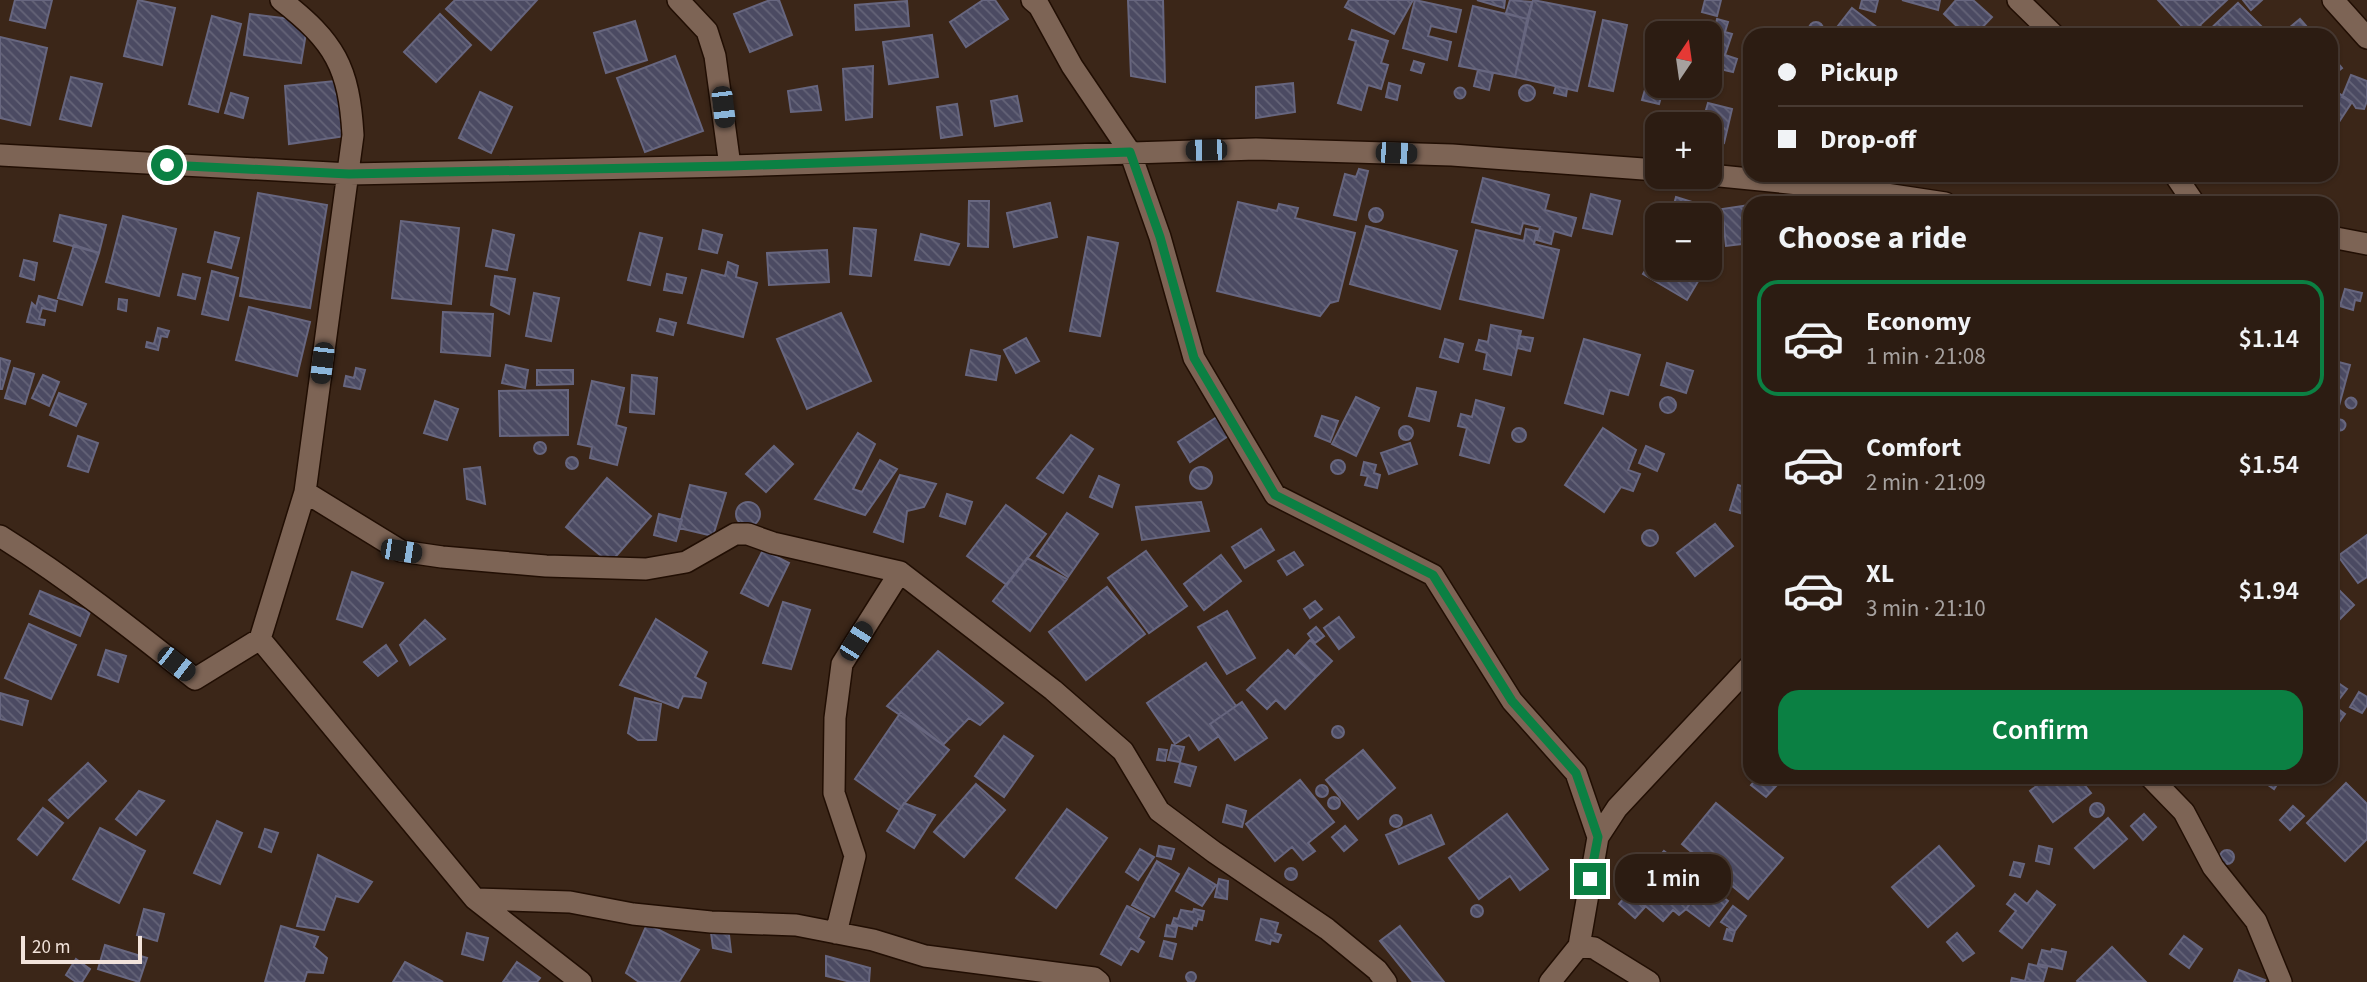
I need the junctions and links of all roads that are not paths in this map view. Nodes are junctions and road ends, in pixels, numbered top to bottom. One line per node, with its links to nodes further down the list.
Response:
1 (281, 0): 12 (street)
2 (678, 0): 10 (street)
3 (1032, 0): 8 (street)
4 (2018, 0): 6 (street)
5 (2333, 0): 7 (street)
6 (2047, 28)
7 (2367, 38)
8 (1130, 152): 10 (street); 11 (street); 25 (street)
9 (0, 155): 12 (street)
10 (730, 166): 12 (street)
11 (1645, 169)
12 (349, 174): 19 (street)
13 (1722, 178): 14 (street)
14 (1743, 181)
15 (1753, 182): 16 (street)
16 (1852, 196)
17 (2338, 238): 18 (street)
18 (2367, 244)
19 (305, 492): 21 (street); 22 (street)
20 (0, 536): 22 (street)
21 (900, 572): 27 (street); 31 (street)
22 (260, 639): 26 (street)
23 (1743, 673): 25 (street)
24 (2157, 784): 34 (street)
25 (1598, 837): 28 (street)
26 (475, 899): 27 (street); 30 (street)
27 (835, 933): 29 (street)
28 (1579, 946): 32 (street); 33 (street)
29 (1095, 981)
30 (581, 982)
31 (1386, 982)
32 (1550, 982)
33 (1649, 982)
34 (2281, 982)

